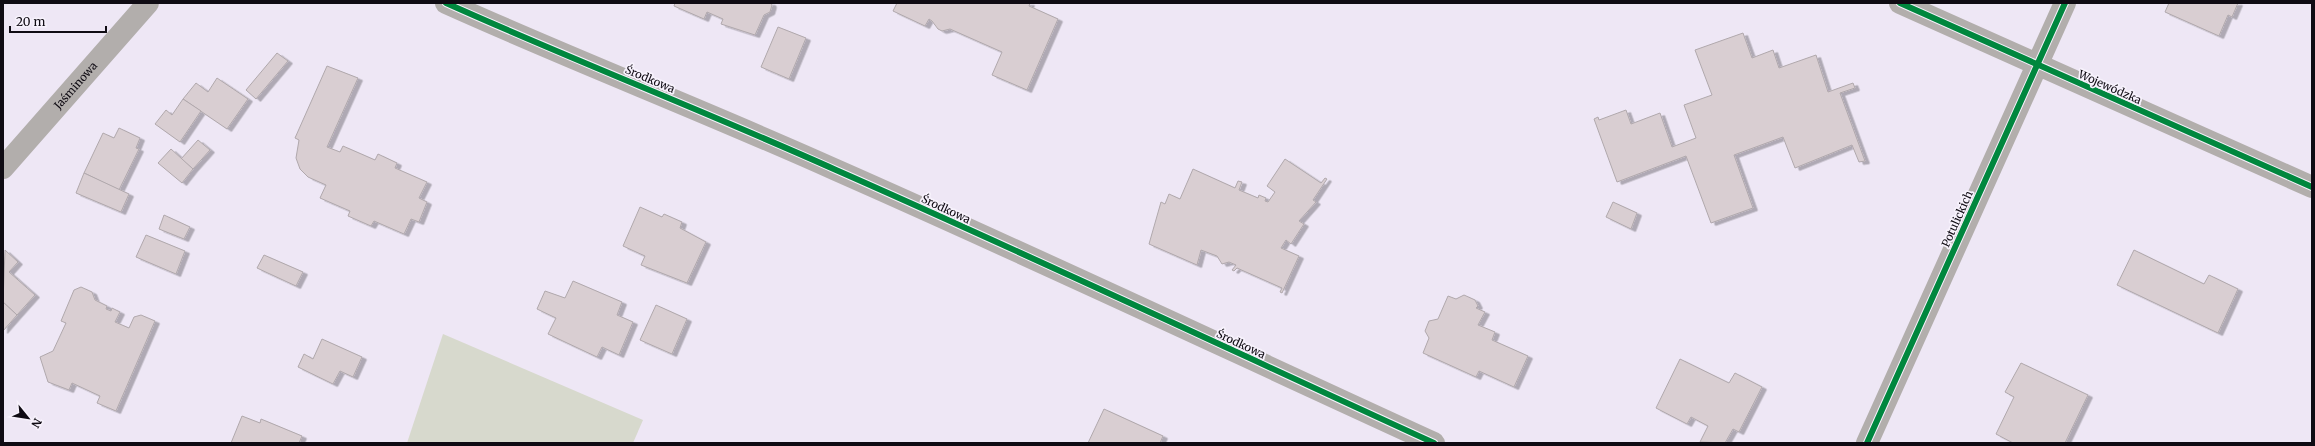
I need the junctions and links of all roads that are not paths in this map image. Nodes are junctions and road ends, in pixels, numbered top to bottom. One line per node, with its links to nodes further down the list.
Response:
1 (148, 3): 6 (street, Jaśminowa)
2 (446, 3): 8 (street, Środkowa)
3 (1900, 3): 5 (street, Wojewódzka)
4 (2065, 3): 5 (street, Potulickich)
5 (2038, 66): 7 (street, Wojewódzka); 9 (street, Potulickich)
6 (3, 168)
7 (2312, 188)
8 (1434, 443)
9 (1867, 443)

